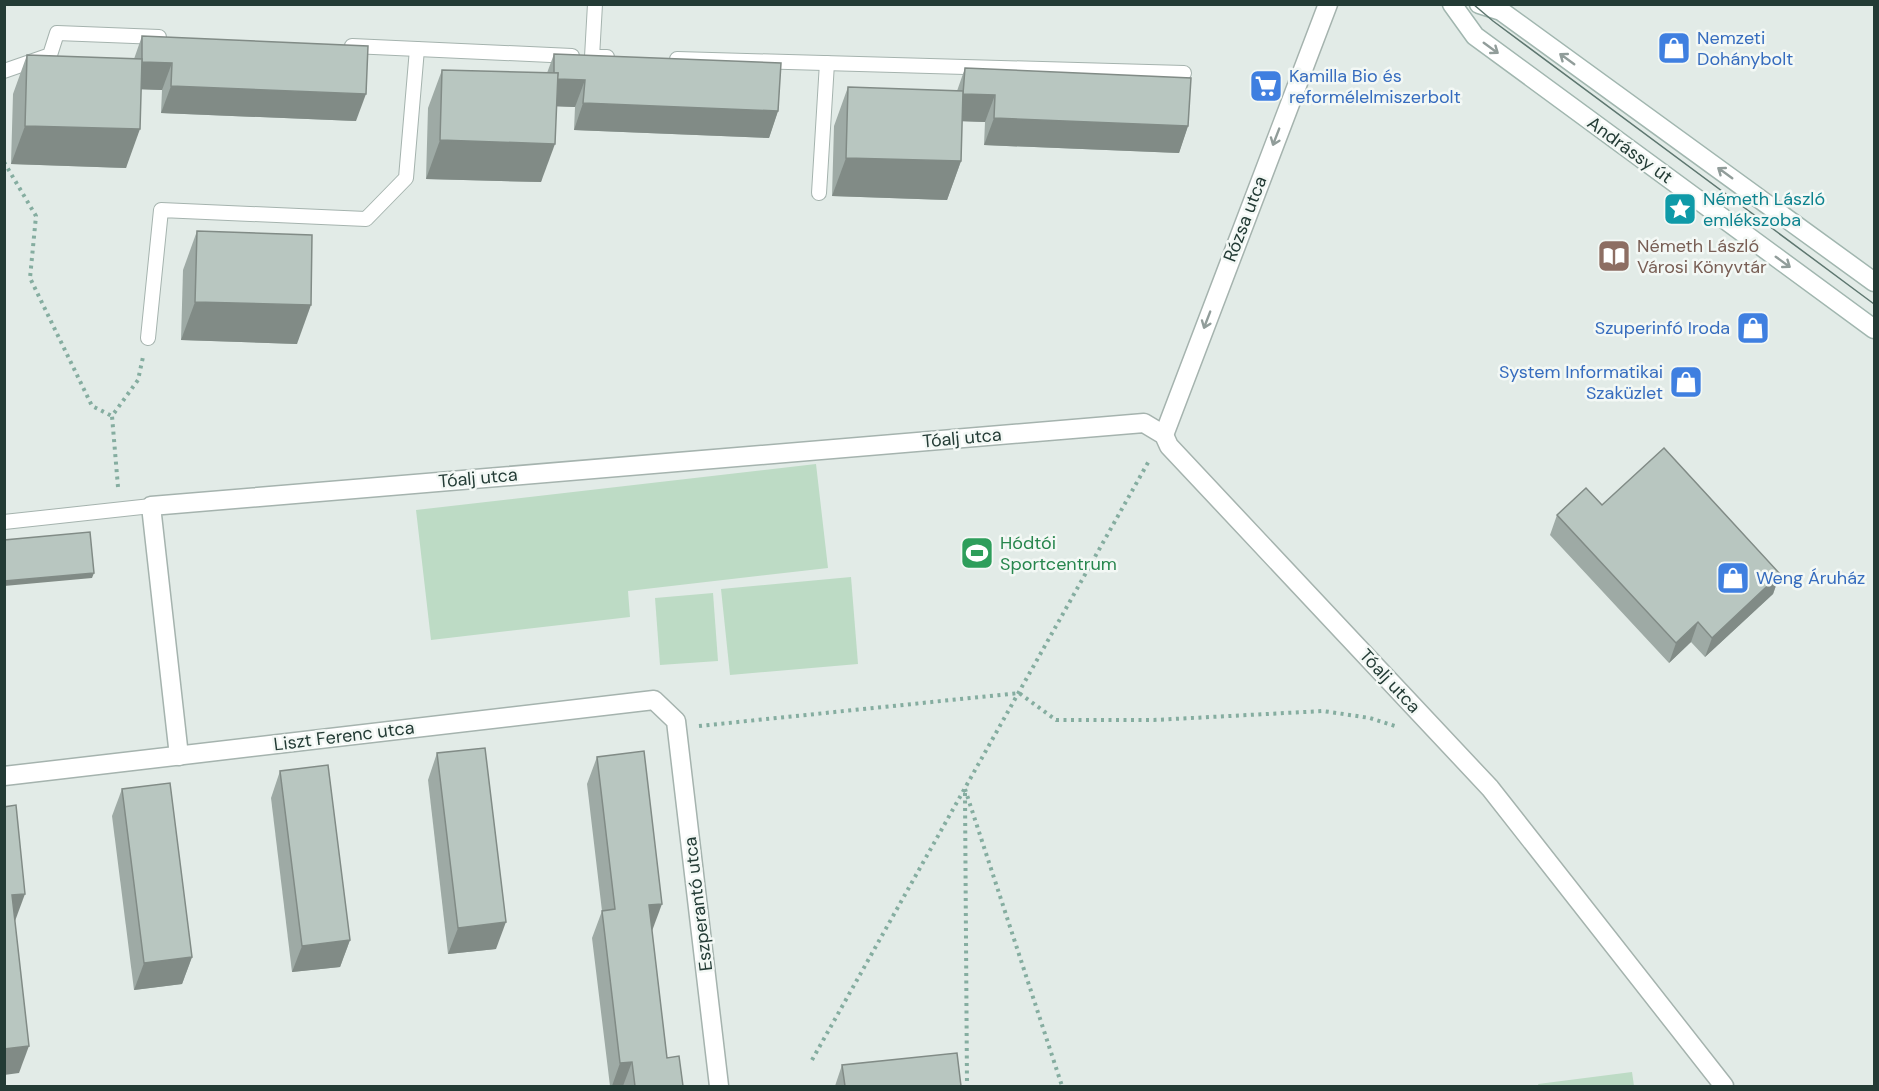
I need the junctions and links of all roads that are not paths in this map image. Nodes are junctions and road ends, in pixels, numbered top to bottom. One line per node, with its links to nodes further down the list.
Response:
1 (595, 4): 8 (lane)
2 (1328, 4): 18 (street, Rózsa utca, one-way to 18)
3 (1452, 4): 16 (street, Andrássy út, one-way to 16)
4 (1479, 4): 15 (street, Andrássy út, one-way to 4)
5 (177, 38): 12 (lane)
6 (333, 45): 7 (lane)
7 (417, 49): 8 (lane); 17 (lane)
8 (592, 57): 9 (lane)
9 (616, 57)
10 (663, 59): 11 (lane)
11 (826, 63): 13 (lane); 14 (lane)
12 (4, 71)
13 (1185, 73)
14 (819, 193)
15 (1875, 282)
16 (1875, 329)
17 (148, 338)
18 (1164, 435): 19 (street, Tóalj utca); 25 (street, Tóalj utca)
19 (150, 506): 20 (lane); 22 (street)
20 (4, 522)
21 (677, 725): 22 (street, Liszt Ferenc utca); 24 (street, Eszperantó utca)
22 (179, 756): 23 (street, Liszt Ferenc utca)
23 (4, 776)
24 (719, 1086)
25 (1724, 1086)

